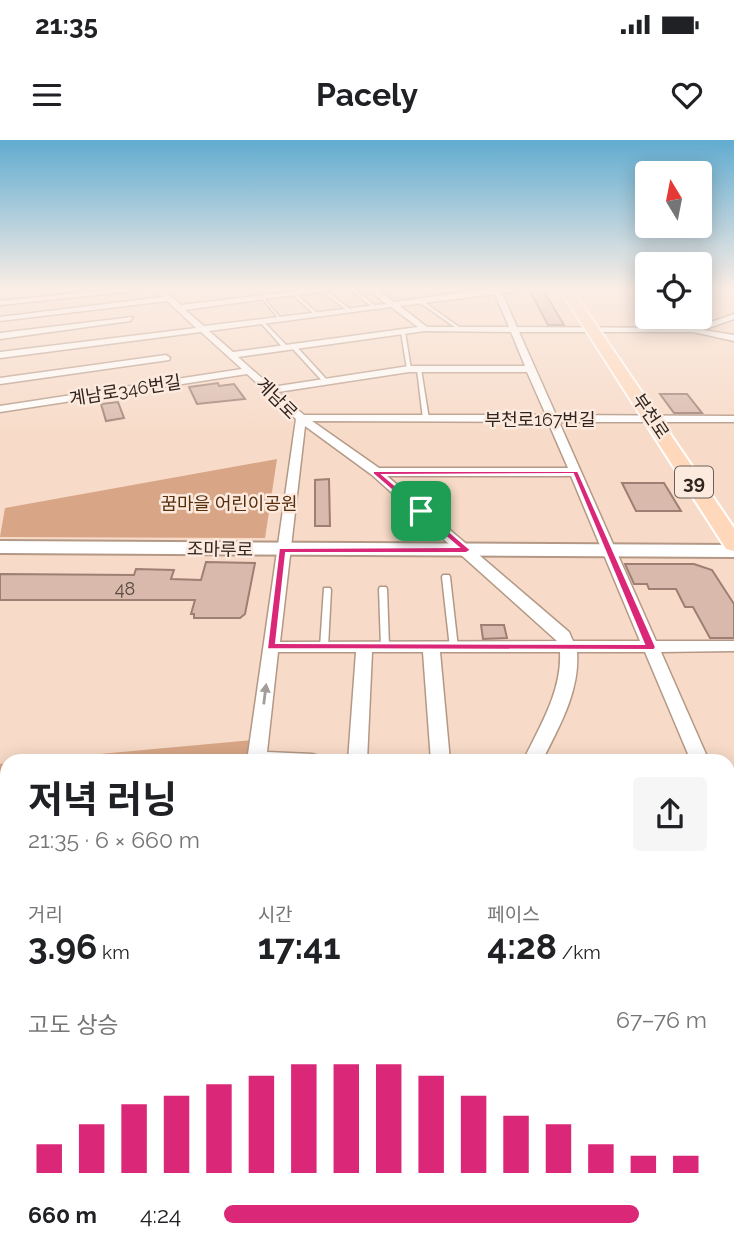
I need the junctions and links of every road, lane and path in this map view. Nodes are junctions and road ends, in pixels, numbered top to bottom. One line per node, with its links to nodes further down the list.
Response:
1 (149, 340): 10 (street)
2 (180, 340): 10 (street)
3 (215, 340): 12 (street, 계남로)
4 (282, 340): 9 (lane)
5 (342, 340): 9 (street)
6 (405, 340): 13 (lane)
7 (519, 340): 14 (street)
8 (600, 340): 22 (main road, 부천로 / 39)
9 (290, 347): 12 (street); 17 (lane)
10 (159, 351): 11 (street); 16 (street)
11 (0, 355)
12 (232, 355): 15 (street, 계남로)
13 (414, 369): 14 (street); 17 (street); 21 (lane)
14 (531, 369): 24 (street)
15 (249, 371): 18 (street, 계남로); 19 (street, 계남로346번길)
16 (0, 381)
17 (326, 382): 18 (street)
18 (270, 390): 20 (street, 계남로)
19 (0, 409)
20 (301, 418): 21 (street, 부천로167번길); 25 (street); 29 (street, 계남로)
21 (426, 419): 24 (street, 부천로167번길)
22 (653, 419): 23 (street, 부천로167번길); 24 (street, 부천로167번길); 27 (main road, 부천로 / 39)
23 (734, 419)
24 (553, 420): 26 (street)
25 (376, 472): 26 (street); 30 (street)
26 (575, 472): 31 (street)
27 (734, 544)
28 (0, 547): 29 (street, 조마루로)
29 (282, 550): 30 (street, 조마루로); 37 (street, 계남로)
30 (466, 550): 31 (street, 조마루로); 44 (street)
31 (610, 551): 32 (street, 조마루로); 41 (street)
32 (734, 551)
33 (446, 577): 43 (lane)
34 (383, 589): 40 (lane)
35 (327, 590): 38 (lane)
36 (734, 646): 41 (street)
37 (271, 647): 38 (street); 45 (street, 계남로, one-way to 37)
38 (324, 647): 39 (street)
39 (364, 647): 40 (street); 46 (street)
40 (385, 647): 42 (street)
41 (651, 647): 44 (street); 49 (street)
42 (430, 648): 43 (street); 47 (street)
43 (454, 648): 44 (street)
44 (570, 648): 48 (street)
45 (257, 754)
46 (358, 754)
47 (440, 754)
48 (536, 754)
49 (697, 754)

